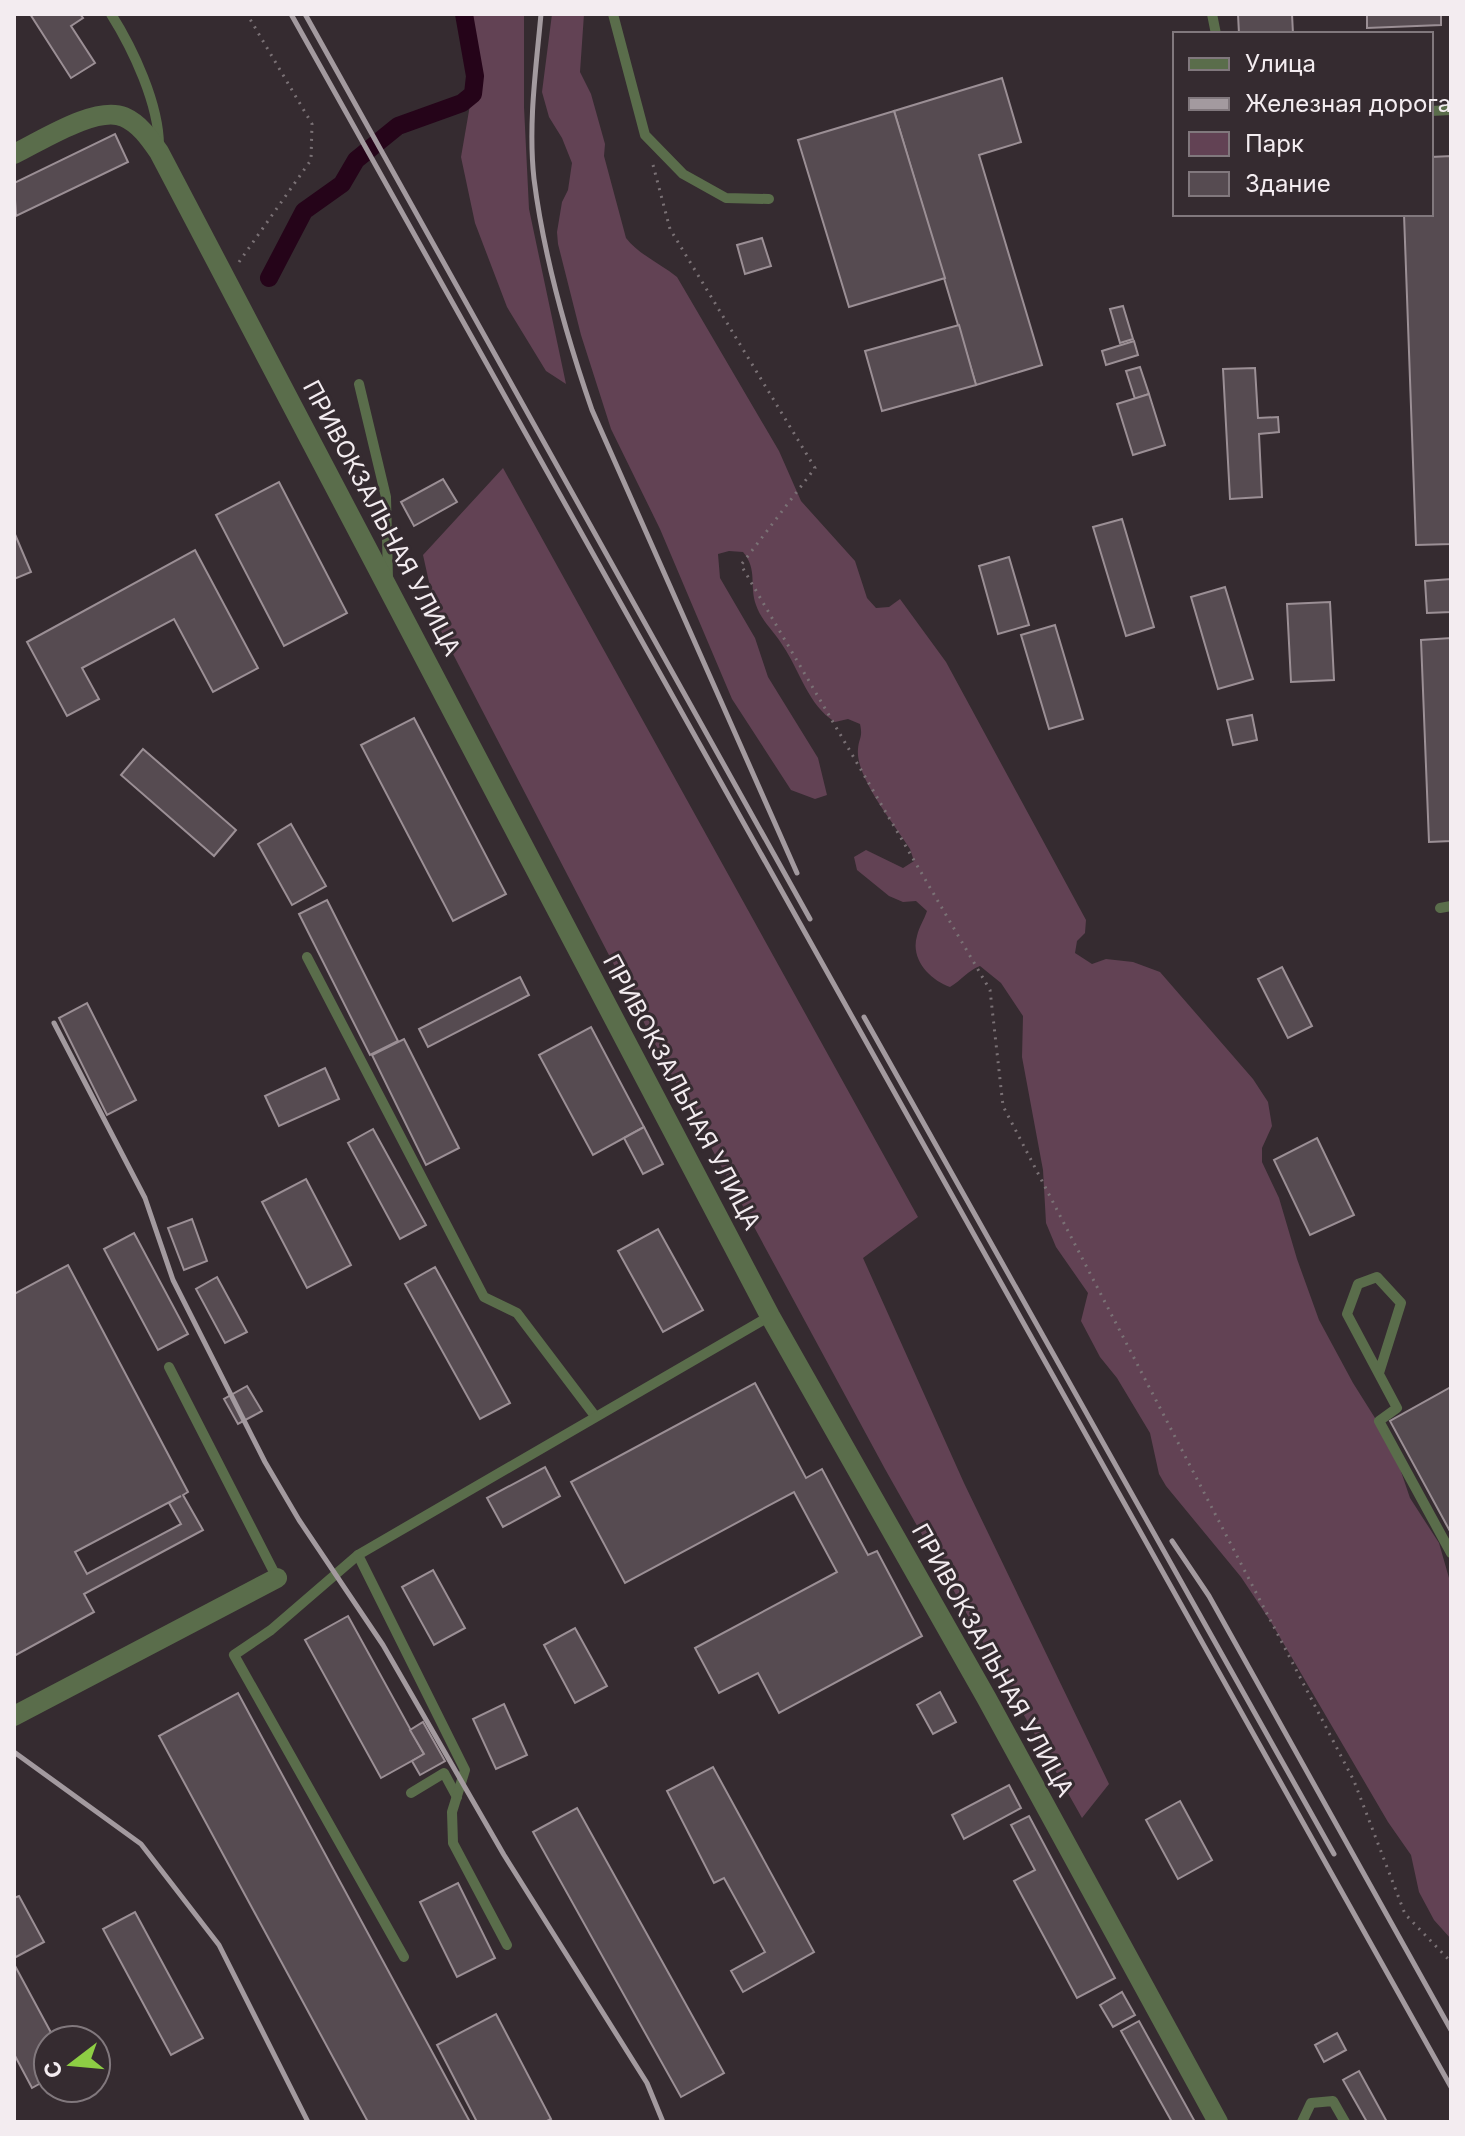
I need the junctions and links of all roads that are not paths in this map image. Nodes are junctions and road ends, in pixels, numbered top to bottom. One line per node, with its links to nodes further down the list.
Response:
1 (111, 14): 3 (lane)
2 (613, 14): 5 (lane)
3 (159, 152): 4 (street, ПРИВОКЗАЛЬНАЯ УЛИЦА); 7 (street, ПРИВОКЗАЛЬНАЯ УЛИЦА)
4 (14, 154)
5 (769, 199)
6 (359, 384): 7 (lane)
7 (388, 586): 9 (street, ПРИВОКЗАЛЬНАЯ УЛИЦА)
8 (307, 957): 12 (lane)
9 (770, 1316): 12 (lane); 21 (street, ПРИВОКЗАЛЬНАЯ УЛИЦА)
10 (169, 1367): 15 (lane)
11 (1379, 1373): 11 (lane); 13 (lane)
12 (595, 1416): 14 (lane)
13 (1451, 1553)
14 (358, 1555): 18 (lane); 20 (lane)
15 (277, 1578): 16 (street)
16 (14, 1716)
17 (411, 1793): 18 (lane)
18 (457, 1797): 19 (lane)
19 (507, 1945)
20 (404, 1957)
21 (1218, 2122)
22 (1302, 2122): 23 (lane)
23 (1345, 2122)

